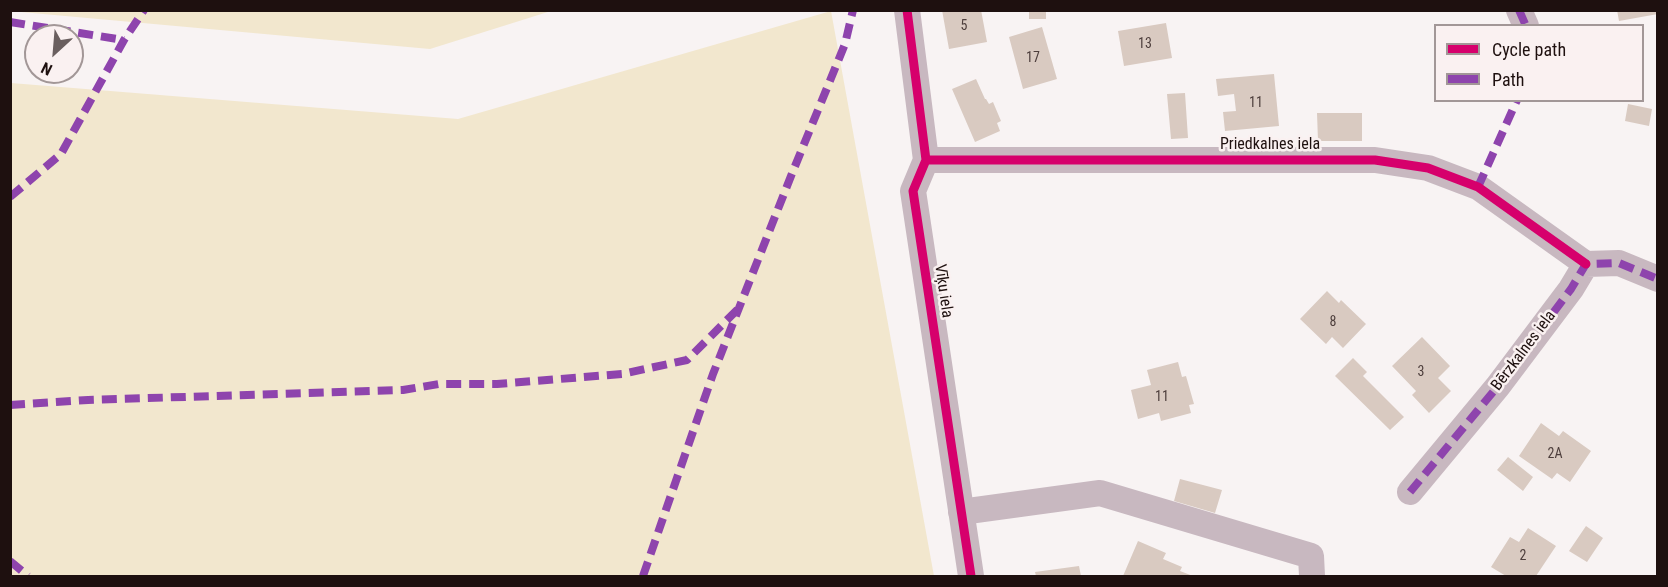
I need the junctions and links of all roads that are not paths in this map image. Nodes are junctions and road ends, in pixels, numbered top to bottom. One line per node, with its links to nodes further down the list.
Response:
1 (907, 10): 4 (street, Vīķu iela)
2 (1519, 10): 3 (street)
3 (1525, 24)
4 (926, 160): 5 (street, Priedkalnes iela); 8 (street, Vīķu iela)
5 (1586, 264): 6 (street); 7 (street, Bērzkalnes iela)
6 (1658, 279)
7 (1410, 492)
8 (961, 512): 9 (street, Vīķu iela); 10 (street)
9 (971, 576)
10 (1312, 576)

